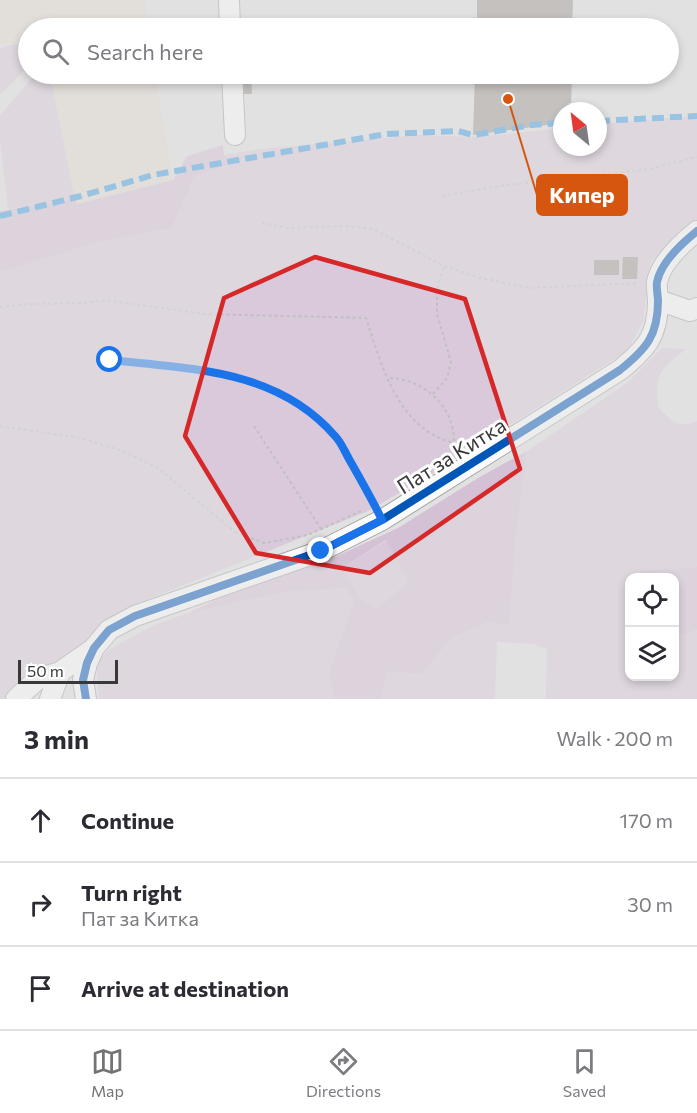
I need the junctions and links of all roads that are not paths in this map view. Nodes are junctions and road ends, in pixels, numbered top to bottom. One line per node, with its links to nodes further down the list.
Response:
1 (229, 0): 2 (street)
2 (230, 18)
3 (232, 84): 4 (street)
4 (235, 135)
5 (697, 231): 6 (street, Пат за Китка)
6 (658, 291): 7 (street); 8 (street, Пат за Китка)
7 (697, 308)
8 (94, 648): 9 (street); 12 (street, Пат за Китка)
9 (60, 672): 10 (street); 11 (street)
10 (16, 699)
11 (50, 699)
12 (86, 699)

